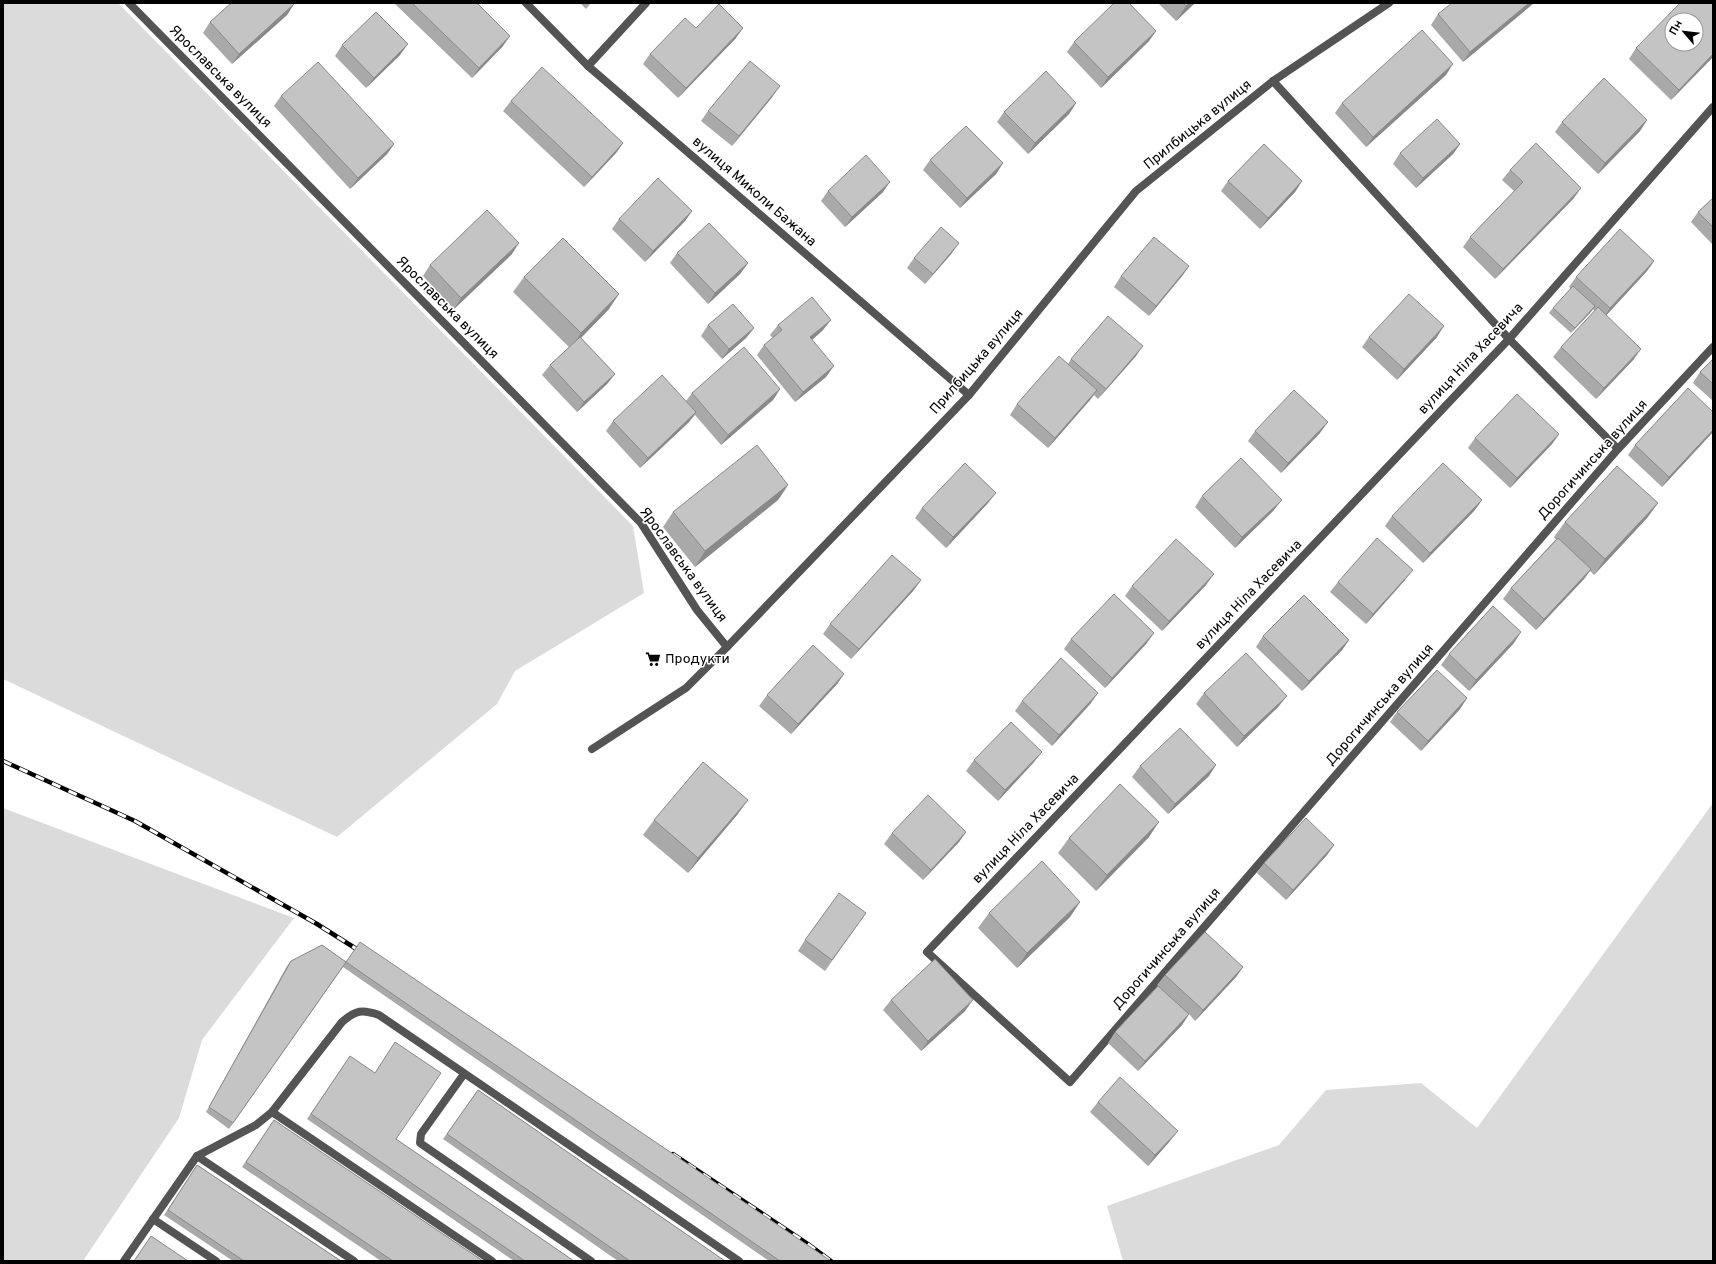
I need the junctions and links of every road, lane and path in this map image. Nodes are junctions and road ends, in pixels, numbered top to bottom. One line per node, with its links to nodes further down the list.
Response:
1 (129, 3): 12 (street, Ярославська вулиця)
2 (526, 3): 5 (street, вулиця Миколи Бажана)
3 (646, 3): 5 (street)
4 (1389, 3): 6 (street, Прилбицька вулиця)
5 (588, 66): 10 (street, вулиця Миколи Бажана)
6 (1273, 81): 8 (street); 10 (street, Прилбицька вулиця)
7 (1713, 107): 8 (street, вулиця Ніла Хасевича)
8 (1509, 339): 11 (street); 15 (street, вулиця Ніла Хасевича)
9 (1713, 347): 11 (street, Дорогичинська вулиця)
10 (969, 395): 12 (street, Прилбицька вулиця)
11 (1618, 449): 15 (street, Дорогичинська вулиця)
12 (727, 646): 13 (street, Прилбицька вулиця)
13 (592, 749)
14 (464, 1074): 16 (street); 23 (street); 24 (street)
15 (1070, 1082)
16 (272, 1112): 17 (street); 22 (street)
17 (197, 1156): 18 (street); 21 (street)
18 (153, 1219): 19 (street); 20 (street)
19 (124, 1261)
20 (216, 1261)
21 (354, 1261)
22 (492, 1261)
23 (591, 1261)
24 (739, 1261)

